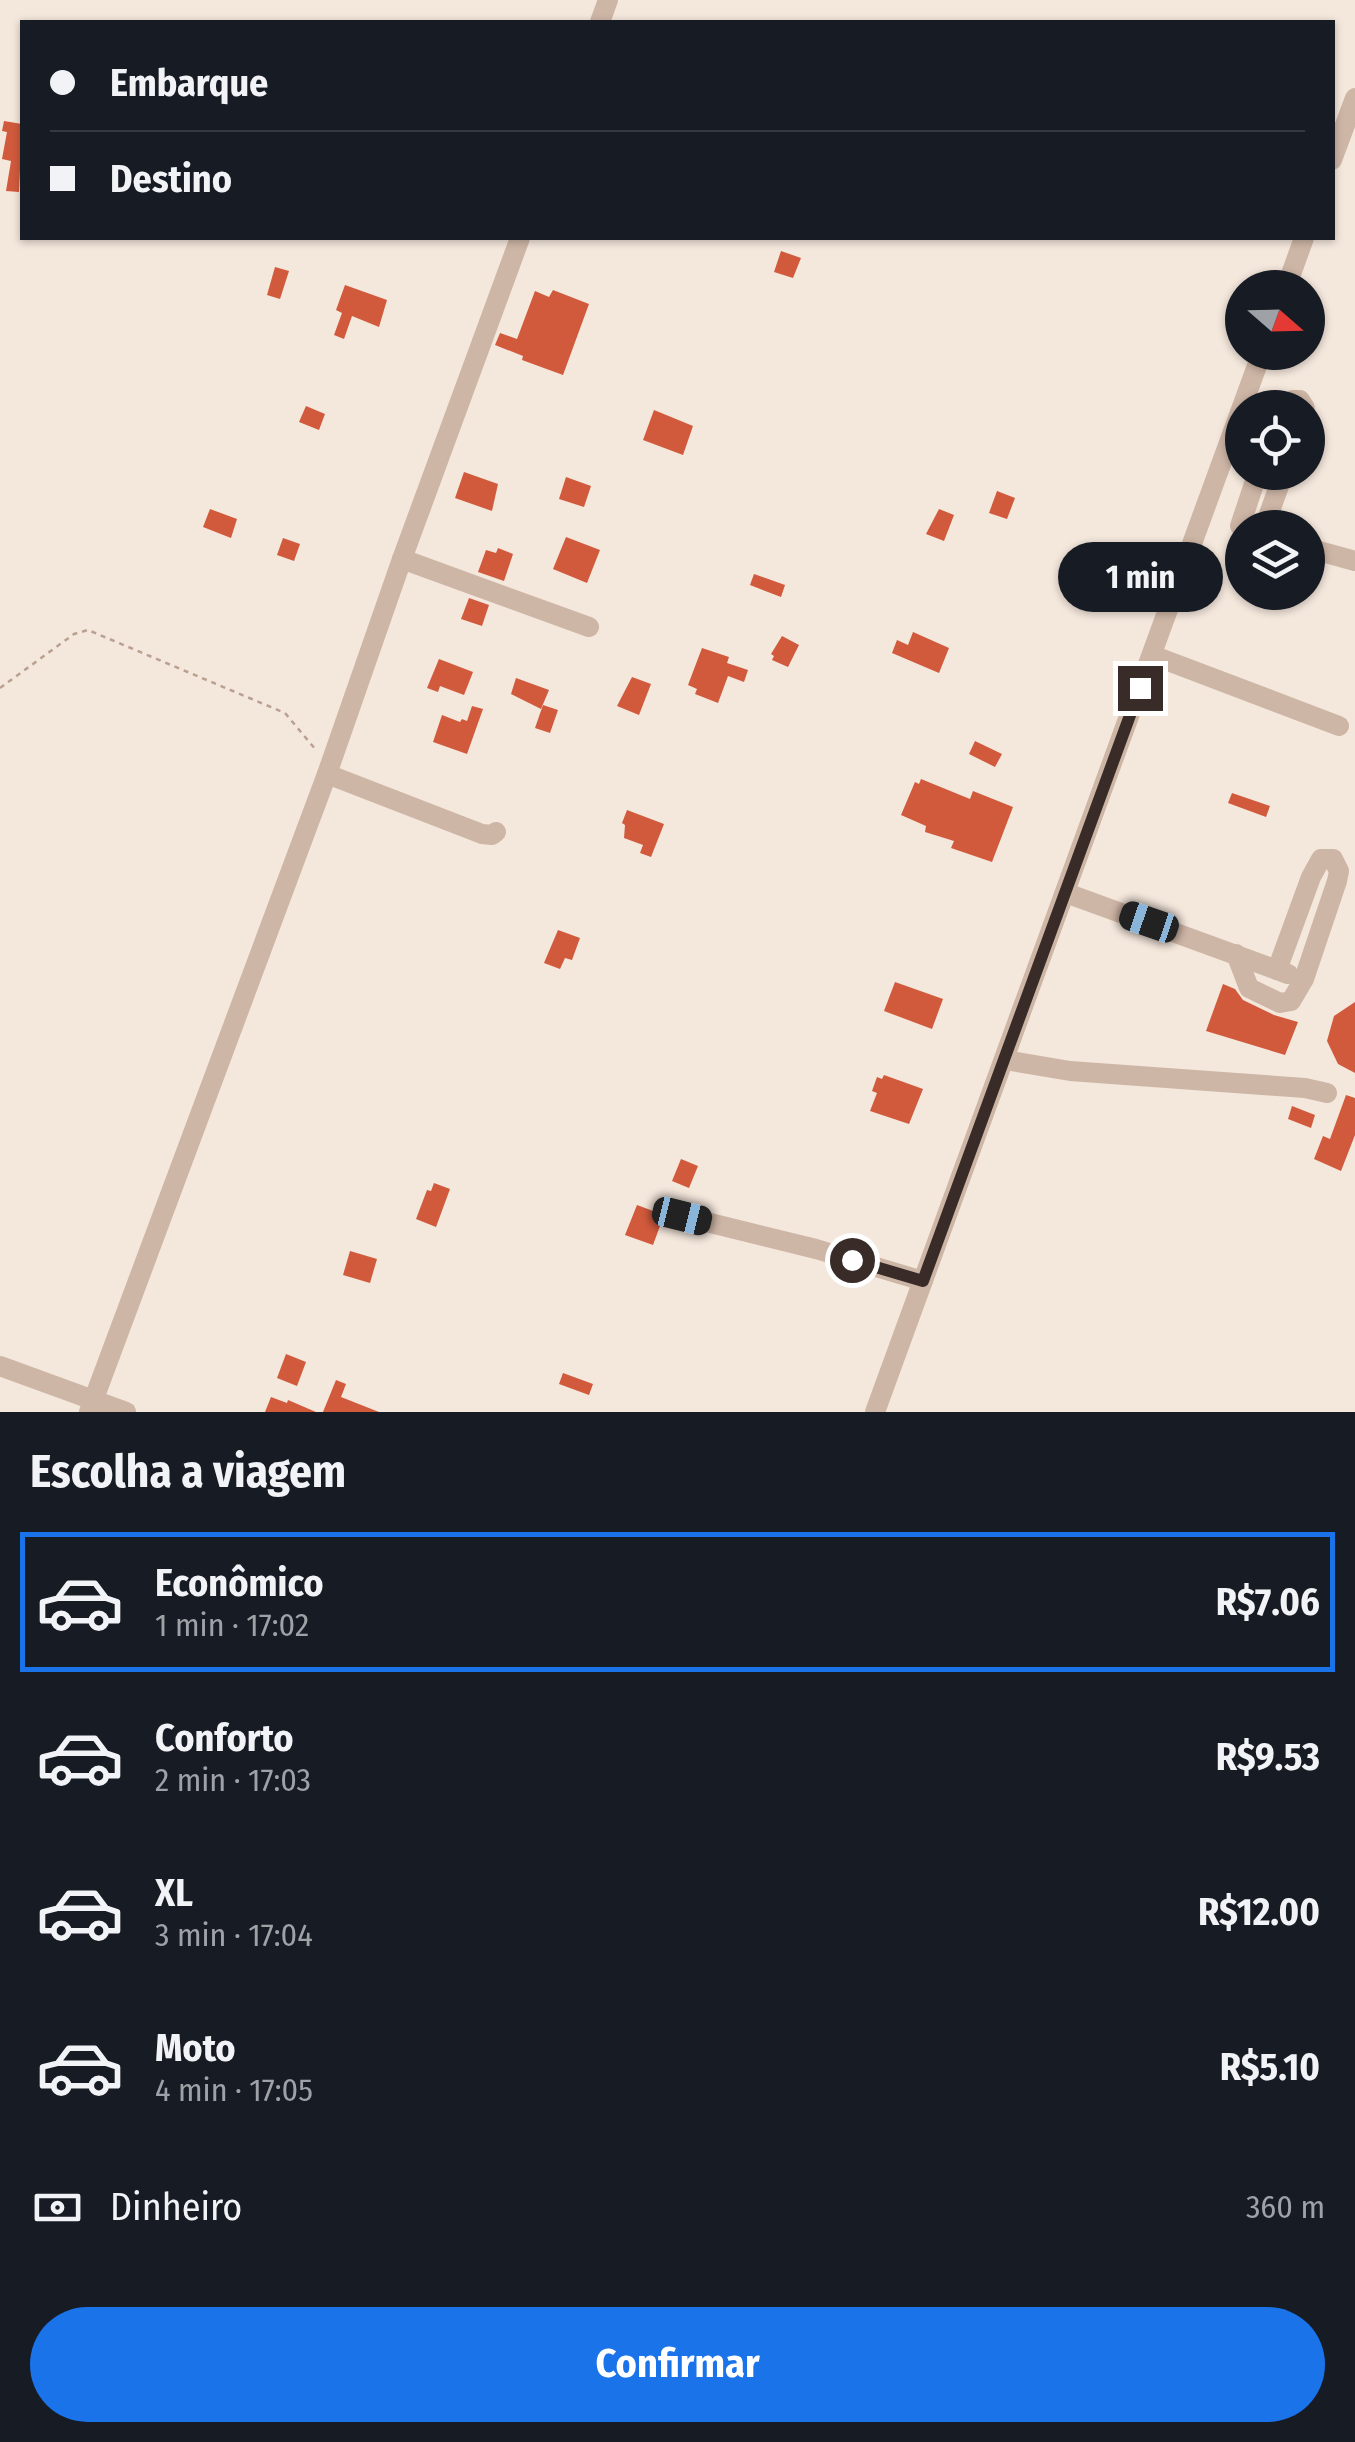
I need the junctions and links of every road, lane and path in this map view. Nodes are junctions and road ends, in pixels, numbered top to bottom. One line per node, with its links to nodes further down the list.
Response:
1 (1355, 98): 2 (street)
2 (1335, 152)
3 (519, 240): 10 (street)
4 (1303, 240): 5 (street)
5 (1292, 270)
6 (1256, 370): 7 (street)
7 (1204, 514): 8 (street); 13 (street)
8 (1225, 521)
9 (1325, 552): 11 (street)
10 (402, 558): 12 (street); 16 (street)
11 (1355, 560)
12 (589, 627)
13 (1152, 654): 15 (street); 18 (street)
14 (0, 688): 16 (path)
15 (1340, 726)
16 (327, 774): 17 (street); 27 (street)
17 (496, 832)
18 (1066, 893): 19 (street); 22 (street)
19 (1236, 954): 20 (street); 21 (street)
20 (1277, 970): 21 (street); 21 (street)
21 (1304, 979)
22 (1005, 1060): 23 (street); 25 (street)
23 (1327, 1094)
24 (682, 1216): 25 (street)
25 (923, 1281): 29 (street)
26 (0, 1366): 27 (street)
27 (91, 1406): 28 (street)
28 (126, 1412)
29 (875, 1412)

